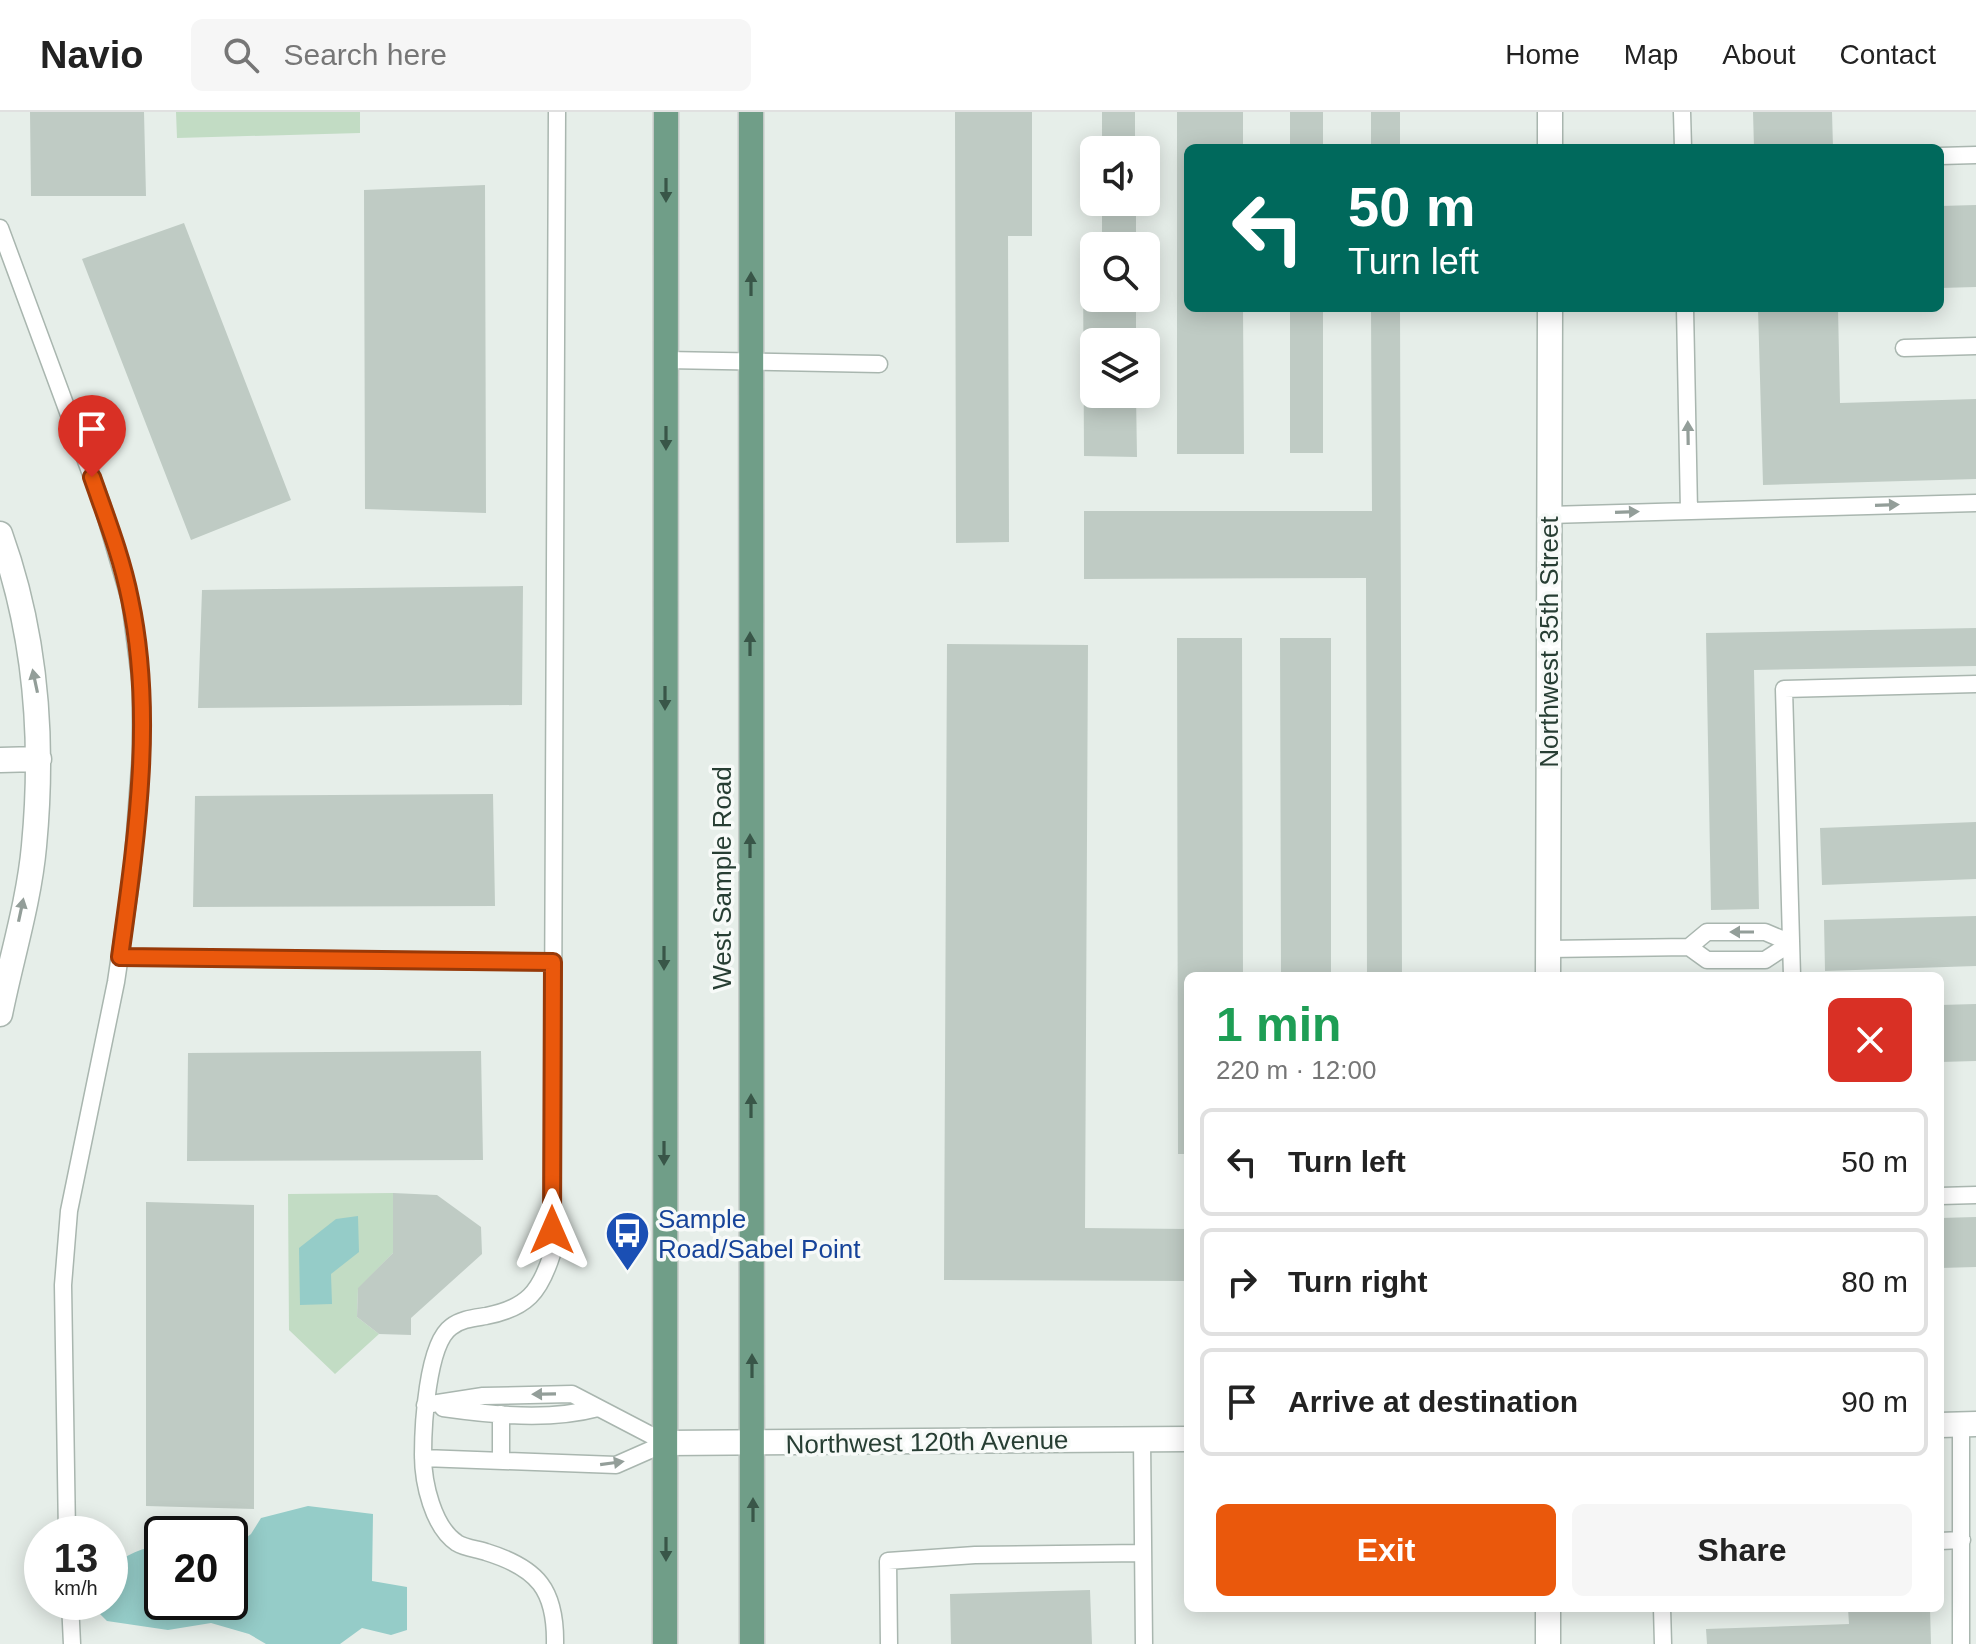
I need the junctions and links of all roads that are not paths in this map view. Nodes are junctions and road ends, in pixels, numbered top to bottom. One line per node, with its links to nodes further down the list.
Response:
1 (557, 112): 29 (lane)
2 (666, 112): 15 (main road, one-way to 15)
3 (751, 112): 16 (main road, West Sample Road, one-way to 3)
4 (1550, 112): 6 (street)
5 (1682, 112): 7 (lane)
6 (1550, 144)
7 (1683, 144)
8 (1976, 155): 9 (lane)
9 (1944, 156)
10 (0, 228): 28 (lane)
11 (1550, 312): 20 (street, Northwest 35th Street)
12 (1685, 312): 19 (lane, one-way to 12)
13 (1976, 346): 14 (lane)
14 (1904, 348)
15 (666, 360): 16 (lane); 41 (main road, one-way to 41)
16 (751, 362): 17 (lane); 42 (main road, West Sample Road, one-way to 16)
17 (879, 364)
18 (1976, 503): 19 (lane, one-way to 18)
19 (1689, 511): 20 (lane, one-way to 19)
20 (1549, 515): 27 (street, Northwest 35th Street)
21 (0, 534): 23 (street, one-way to 21)
22 (1976, 684): 25 (lane)
23 (39, 759): 24 (street); 32 (street, one-way to 23)
24 (0, 760)
25 (1791, 943): 26 (lane, one-way to 26); 26 (lane); 31 (lane)
26 (1689, 947): 27 (lane)
27 (1548, 949): 30 (street, Northwest 35th Street)
28 (120, 957): 29 (lane); 45 (lane)
29 (553, 962): 35 (lane)
30 (1548, 972)
31 (1792, 972)
32 (0, 1014)
33 (1976, 1195): 34 (lane)
34 (1944, 1196)
35 (425, 1405): 36 (lane, one-way to 35); 37 (lane); 43 (lane)
36 (598, 1408): 37 (lane); 41 (lane)
37 (501, 1414): 44 (lane)
38 (1959, 1425): 46 (lane)
39 (1142, 1439): 40 (street, Northwest 120th Avenue); 42 (street, Northwest 120th Avenue); 48 (lane)
40 (1184, 1439)
41 (666, 1443): 42 (street, Northwest 120th Avenue); 44 (lane, one-way to 41); 54 (main road, one-way to 54)
42 (753, 1444): 55 (main road, West Sample Road, one-way to 42)
43 (423, 1458): 44 (lane); 53 (lane)
44 (501, 1461)
45 (67, 1516)
46 (1962, 1540): 47 (lane); 60 (lane)
47 (1944, 1541)
48 (1143, 1553): 56 (lane); 57 (lane)
49 (1548, 1612): 58 (street)
50 (1662, 1612): 59 (lane)
51 (71, 1620): 52 (lane)
52 (72, 1644)
53 (555, 1644)
54 (665, 1644)
55 (752, 1644)
56 (889, 1644)
57 (1144, 1644)
58 (1548, 1644)
59 (1663, 1644)
60 (1961, 1644)

